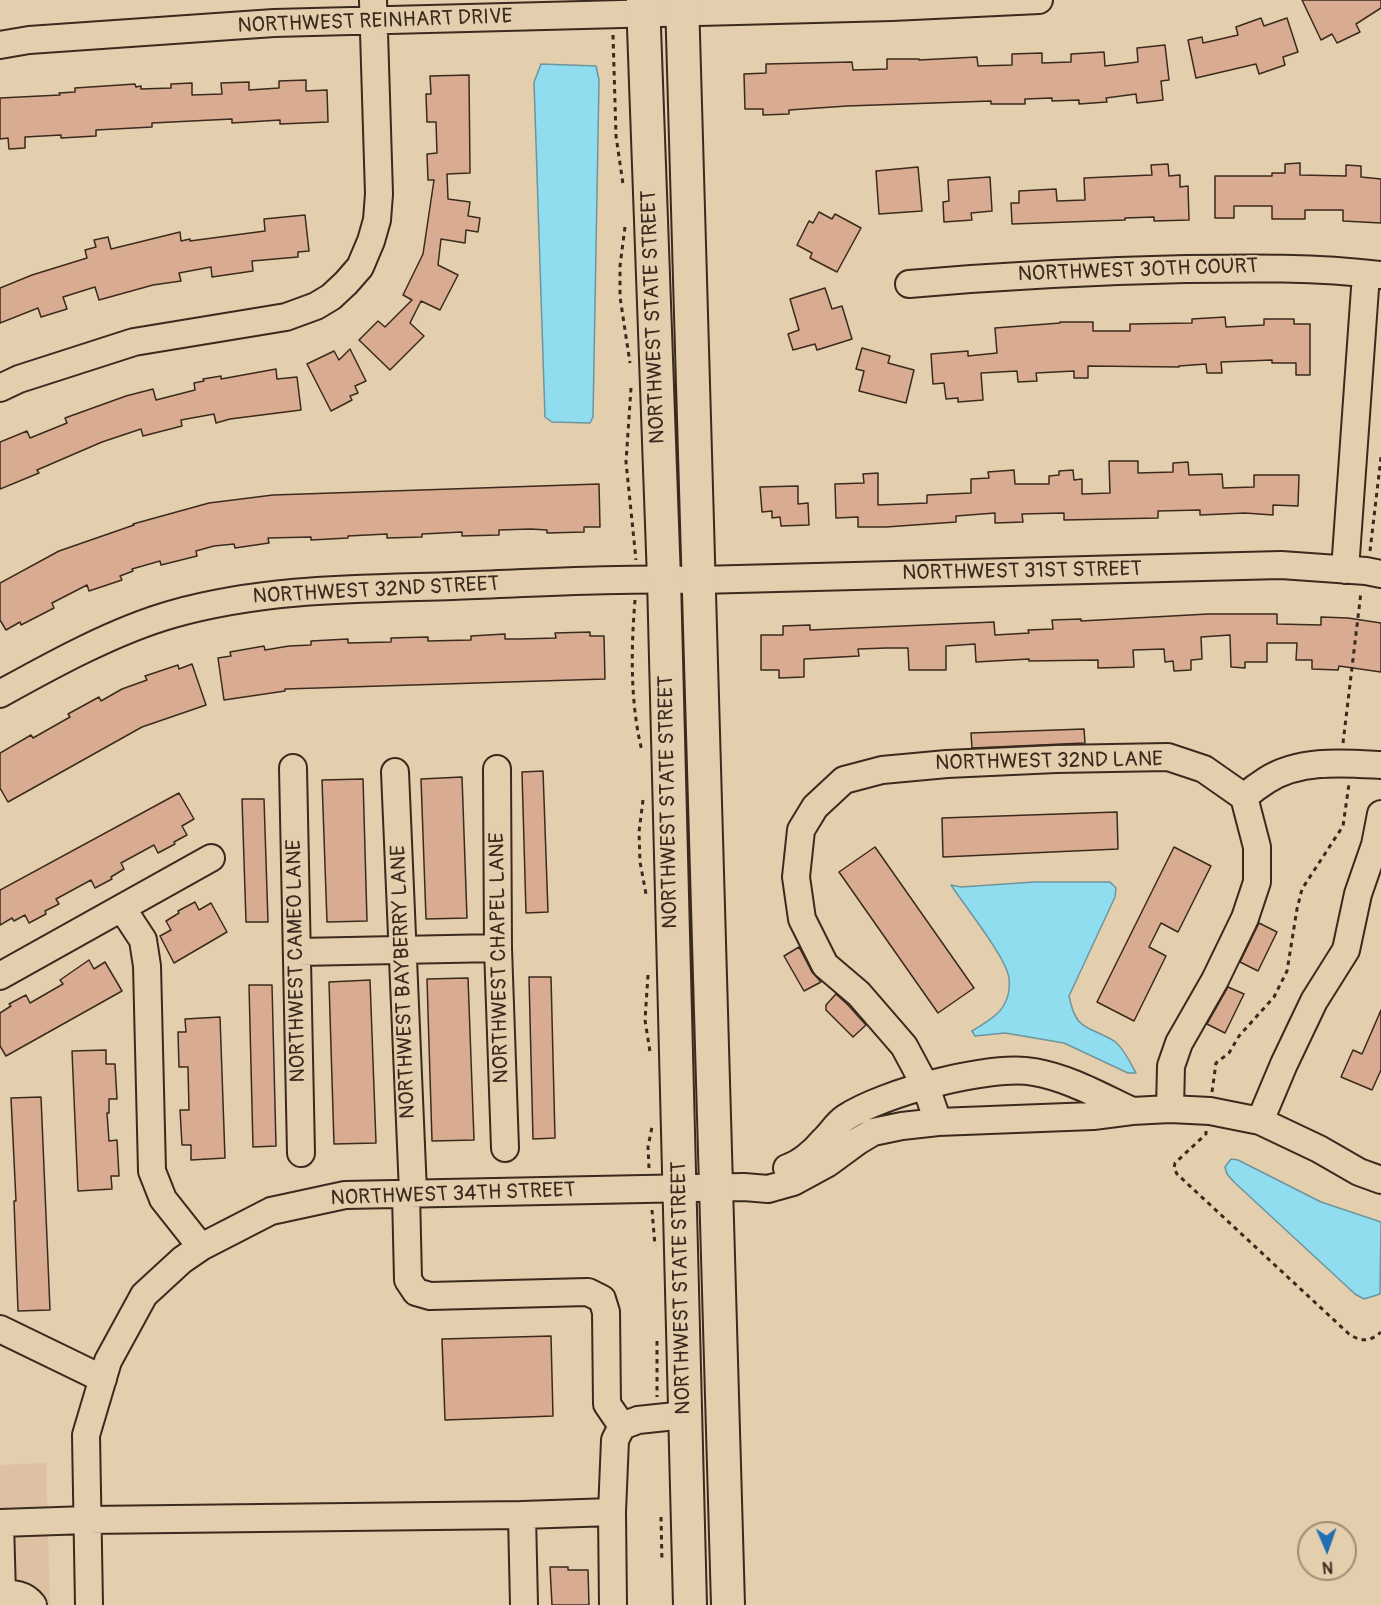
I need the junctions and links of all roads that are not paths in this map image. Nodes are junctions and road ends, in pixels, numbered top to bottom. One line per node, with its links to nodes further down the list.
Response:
1 (1039, 0): 2 (street, NORTHWEST REINHART DRIVE)
2 (682, 6): 3 (street, NORTHWEST REINHART DRIVE); 11 (main road, NORTHWEST STATE STREET)
3 (633, 10): 4 (street, NORTHWEST REINHART DRIVE); 10 (main road, NORTHWEST STATE STREET)
4 (373, 11): 5 (street, NORTHWEST REINHART DRIVE); 8 (street)
5 (0, 45)
6 (1374, 274): 7 (street, NORTHWEST 30TH COURT); 9 (street)
7 (909, 284)
8 (0, 388)
9 (1364, 572): 11 (street, NORTHWEST 31ST STREET)
10 (650, 579): 11 (street, NORTHWEST 31ST STREET); 12 (street, NORTHWEST 32ND STREET); 34 (main road, NORTHWEST STATE STREET)
11 (699, 580): 33 (main road, NORTHWEST STATE STREET)
12 (0, 694)
13 (1381, 765): 17 (street)
14 (293, 768): 23 (street, NORTHWEST CAMEO LANE)
15 (497, 769): 21 (street, NORTHWEST CHAPEL LANE)
16 (395, 772): 22 (street, NORTHWEST BAYBERRY LANE)
17 (1244, 797): 25 (street, NORTHWEST 32ND LANE); 26 (street)
18 (1381, 814): 28 (street)
19 (211, 858): 20 (street)
20 (122, 908): 24 (street); 36 (street)
21 (498, 948): 22 (street); 30 (street, NORTHWEST CHAPEL LANE)
22 (403, 951): 23 (street); 35 (street, NORTHWEST BAYBERRY LANE)
23 (298, 952): 31 (street, NORTHWEST CAMEO LANE)
24 (0, 976)
25 (926, 1087): 27 (street); 29 (street); 33 (street)
26 (1170, 1109): 27 (street, NORTHWEST 34TH STREET); 28 (street, NORTHWEST 34TH STREET)
27 (1132, 1111): 29 (street, NORTHWEST 34TH STREET)
28 (1260, 1121): 32 (street, NORTHWEST 34TH STREET)
29 (938, 1122): 33 (street, NORTHWEST 34TH STREET)
30 (505, 1148)
31 (301, 1154)
32 (1381, 1180)
33 (730, 1187): 34 (street, NORTHWEST 34TH STREET); 51 (main road, NORTHWEST STATE STREET)
34 (665, 1189): 35 (street, NORTHWEST 34TH STREET); 39 (main road, NORTHWEST STATE STREET)
35 (410, 1193): 36 (street, NORTHWEST 34TH STREET); 40 (street, NORTHWEST BAYBERRY LANE)
36 (201, 1247): 38 (street, NORTHWEST 34TH STREET)
37 (0, 1329): 38 (street)
38 (103, 1379): 43 (street, NORTHWEST 34TH STREET)
39 (672, 1416): 40 (street); 50 (main road, NORTHWEST STATE STREET)
40 (622, 1426): 41 (street)
41 (612, 1512): 42 (street); 49 (street)
42 (522, 1515): 43 (street); 48 (street)
43 (87, 1520): 44 (street); 47 (street, NORTHWEST 34TH STREET)
44 (0, 1523): 45 (street)
45 (1, 1594): 46 (street)
46 (33, 1605)
47 (88, 1605)
48 (524, 1605)
49 (613, 1605)
50 (690, 1605)
51 (728, 1605)

